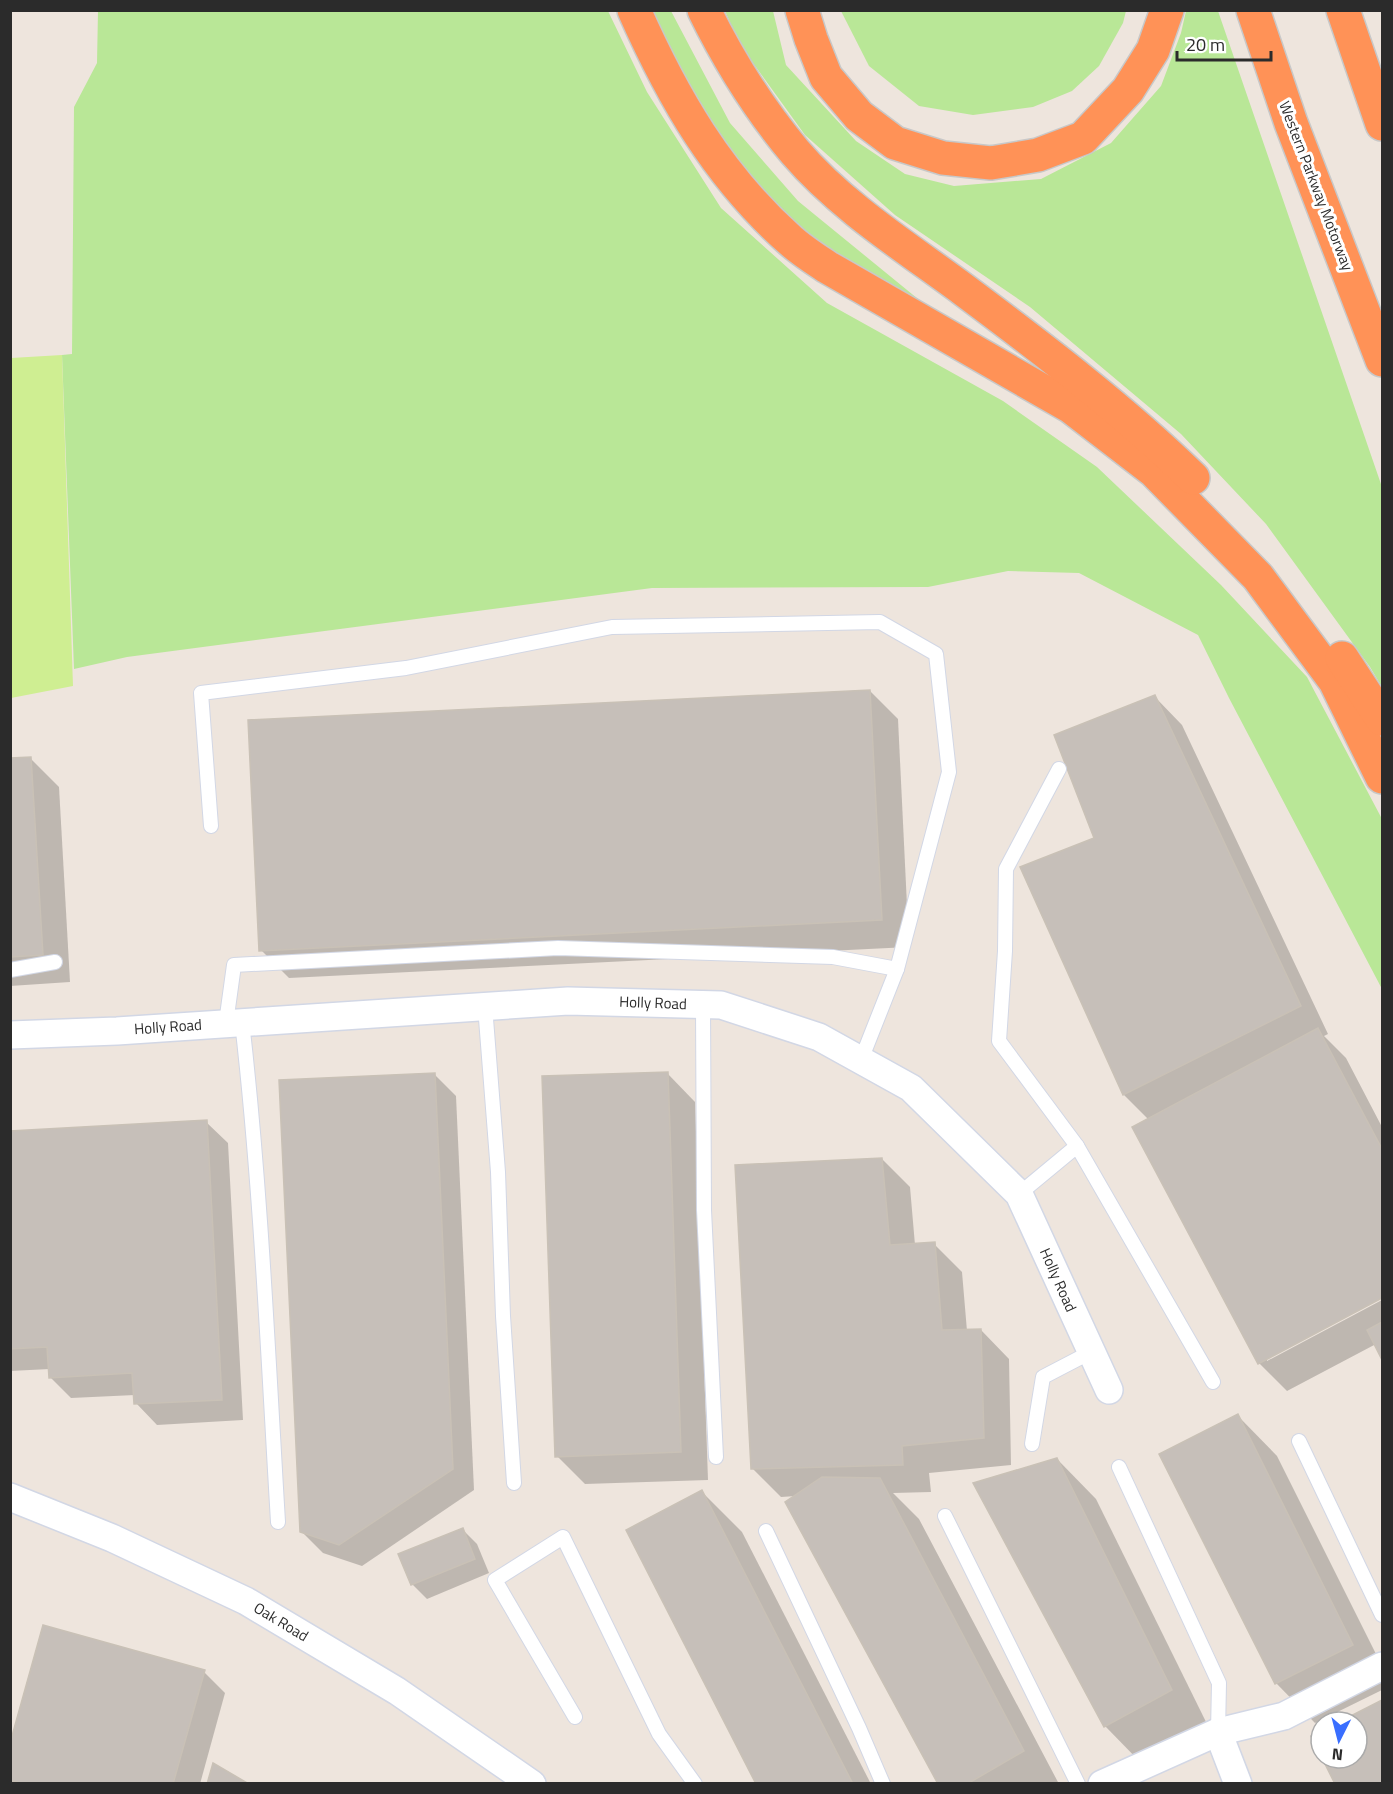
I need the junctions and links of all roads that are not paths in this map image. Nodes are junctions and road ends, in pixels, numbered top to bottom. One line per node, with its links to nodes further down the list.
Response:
1 (634, 10): 13 (highway)
2 (704, 10): 11 (highway)
3 (802, 10): 4 (highway)
4 (1167, 10)
5 (1253, 10): 10 (highway, Western Parkway Motorway)
6 (1343, 10): 9 (highway)
7 (1365, 10): 8 (highway)
8 (1383, 72)
9 (1383, 124)
10 (1383, 360)
11 (1383, 719)
12 (1059, 769): 23 (lane)
13 (1383, 777)
14 (211, 826): 16 (lane)
15 (55, 962): 17 (lane)
16 (897, 969): 20 (lane); 22 (lane)
17 (10, 970)
18 (703, 1005): 19 (street, Holly Road); 22 (street, Holly Road); 30 (lane)
19 (485, 1006): 20 (street, Holly Road); 32 (lane)
20 (234, 1023): 21 (street, Holly Road); 35 (lane)
21 (10, 1035)
22 (861, 1060): 24 (street, Holly Road)
23 (1077, 1146): 24 (lane); 26 (lane)
24 (1019, 1194): 25 (street, Holly Road)
25 (1091, 1352): 27 (street, Holly Road); 29 (lane)
26 (1213, 1382)
27 (1108, 1390)
28 (1299, 1441): 37 (lane)
29 (1032, 1444)
30 (716, 1457)
31 (1119, 1467): 40 (lane)
32 (514, 1483)
33 (10, 1497): 41 (street, Oak Road)
34 (945, 1516): 44 (lane)
35 (279, 1522)
36 (766, 1531): 43 (lane)
37 (1383, 1616)
38 (1383, 1666): 40 (street)
39 (575, 1717): 42 (lane)
40 (1218, 1732): 45 (street); 46 (street)
41 (532, 1784)
42 (695, 1784)
43 (883, 1784)
44 (1078, 1784)
45 (1102, 1784)
46 (1238, 1784)

